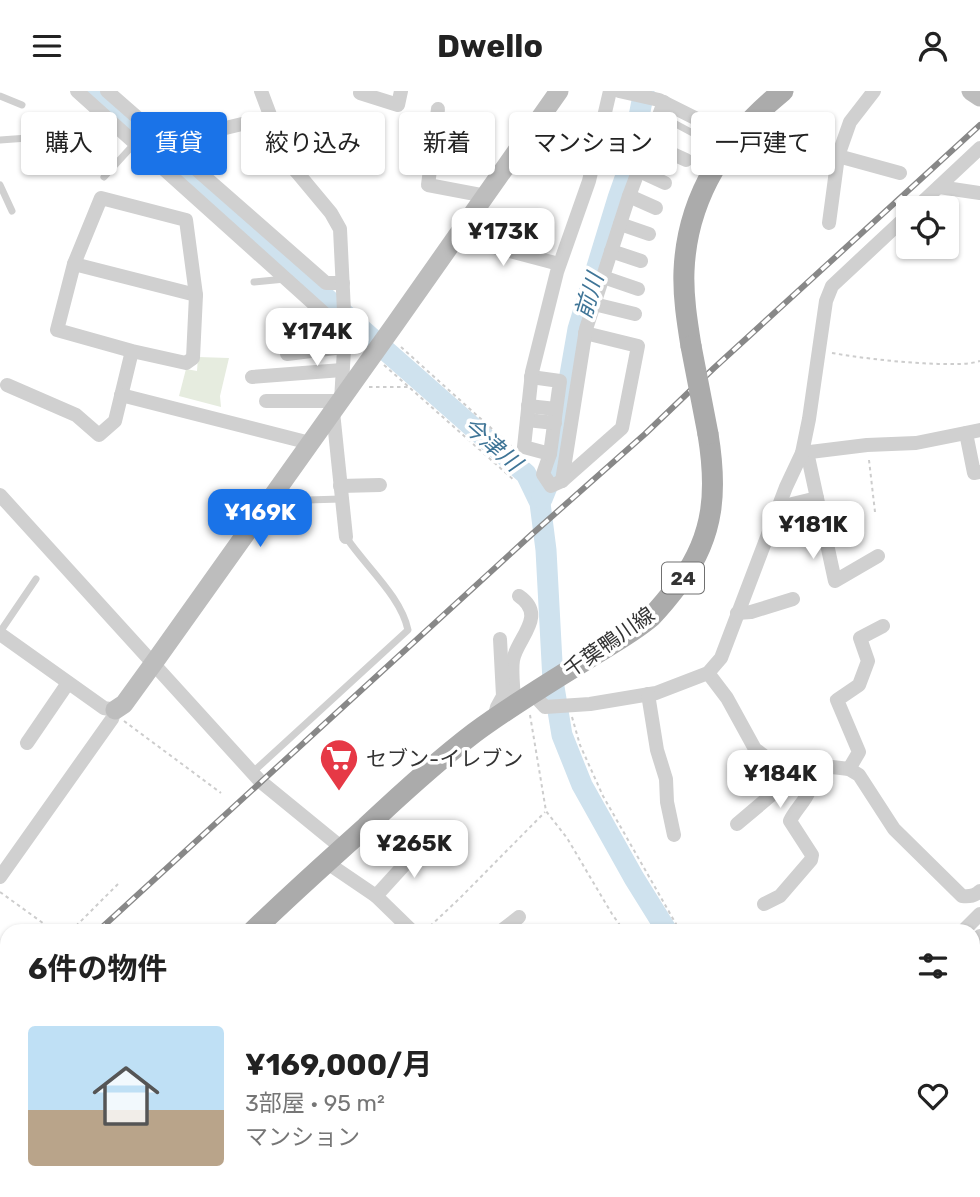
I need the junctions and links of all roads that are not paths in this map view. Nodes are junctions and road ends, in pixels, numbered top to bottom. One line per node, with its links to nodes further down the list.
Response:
1 (77, 91): 22 (street)
2 (107, 91): 58 (street)
3 (261, 91): 17 (street)
4 (401, 91): 11 (street)
5 (559, 91): 41 (street)
6 (610, 91): 54 (street)
7 (620, 91): 14 (street)
8 (783, 91): 18 (main road, 千葉鴨川線 / 24)
9 (874, 91): 28 (street)
10 (971, 91): 13 (street)
11 (360, 93)
12 (0, 96): 15 (lane)
13 (980, 97)
14 (657, 102): 19 (street); 20 (lane)
15 (22, 105)
16 (438, 109): 41 (street)
17 (269, 112)
18 (759, 112)
19 (691, 118)
20 (691, 130)
21 (21, 138): 23 (lane)
22 (131, 139)
23 (0, 140)
24 (131, 147): 36 (lane)
25 (980, 148): 39 (street)
26 (677, 156): 29 (street)
27 (835, 156): 28 (street)
28 (838, 156): 30 (street); 46 (street)
29 (686, 160)
30 (900, 173)
31 (171, 175): 56 (street)
32 (299, 175): 58 (street)
33 (637, 175): 42 (street)
34 (648, 175): 37 (street)
35 (710, 175): 101 (main road, 千葉鴨川線 / 24, bridge)
36 (104, 177)
37 (665, 183)
38 (0, 184): 45 (lane)
39 (939, 187): 40 (street); 43 (street)
40 (980, 193)
41 (486, 196): 50 (street)
42 (629, 196): 44 (street); 47 (street)
43 (929, 196)
44 (656, 208)
45 (12, 211)
46 (829, 223)
47 (620, 224): 49 (street); 51 (street)
48 (896, 226): 78 (street)
49 (649, 234)
50 (456, 237): 54 (street); 71 (street)
51 (611, 251): 52 (street); 55 (street)
52 (641, 261)
53 (74, 264): 60 (street); 60 (street); 66 (street)
54 (559, 264): 69 (street)
55 (603, 277): 59 (street); 61 (street)
56 (286, 279): 57 (lane); 63 (street)
57 (254, 282)
58 (343, 283): 63 (street)
59 (638, 289)
60 (196, 295): 66 (street)
61 (594, 304): 62 (street); 64 (street)
62 (635, 314)
63 (345, 332): 65 (street)
64 (585, 333): 81 (street); 81 (street)
65 (343, 347): 67 (street); 71 (street)
66 (132, 351): 72 (street)
67 (287, 354)
68 (252, 377): 71 (street)
69 (531, 377): 74 (street); 75 (street)
70 (7, 385): 72 (street)
71 (341, 392): 73 (street); 77 (street); 83 (street)
72 (121, 395): 77 (street)
73 (266, 401)
74 (527, 413): 75 (street); 79 (street)
75 (555, 416): 79 (street)
76 (973, 432): 78 (street); 80 (street)
77 (310, 443): 86 (street)
78 (804, 453): 85 (street); 87 (street)
79 (550, 454): 81 (street)
80 (980, 472)
81 (562, 481)
82 (380, 485): 83 (street)
83 (341, 492): 86 (lane); 88 (street)
84 (0, 495): 97 (street)
85 (817, 498): 87 (street); 89 (street)
86 (269, 502): 97 (street)
87 (780, 507): 93 (street)
88 (346, 537): 107 (lane)
89 (878, 556)
90 (36, 579): 95 (lane)
91 (519, 596): 101 (street)
92 (793, 599): 93 (street)
93 (737, 613): 98 (street)
94 (883, 627): 105 (street)
95 (0, 633): 99 (street)
96 (500, 639): 103 (street)
97 (153, 664): 102 (street); 107 (street)
98 (708, 673): 100 (street); 106 (street)
99 (68, 683): 102 (street); 104 (street)
100 (648, 694): 101 (street); 109 (street)
101 (531, 702): 103 (main road, 千葉鴨川線 / 24)
102 (115, 710): 112 (street)
103 (494, 718): 111 (main road, 千葉鴨川線 / 24)
104 (27, 743)
105 (849, 769): 106 (street); 113 (street)
106 (801, 770): 108 (street); 115 (street)
107 (252, 773): 111 (street)
108 (737, 824)
109 (674, 835)
110 (426, 841): 114 (street)
111 (334, 855): 114 (street); 117 (main road, 千葉鴨川線 / 24)
112 (0, 877)
113 (978, 895)
114 (376, 896): 118 (street)
115 (764, 904)
116 (519, 917): 119 (street)
117 (267, 924)
118 (405, 924)
119 (510, 924)

